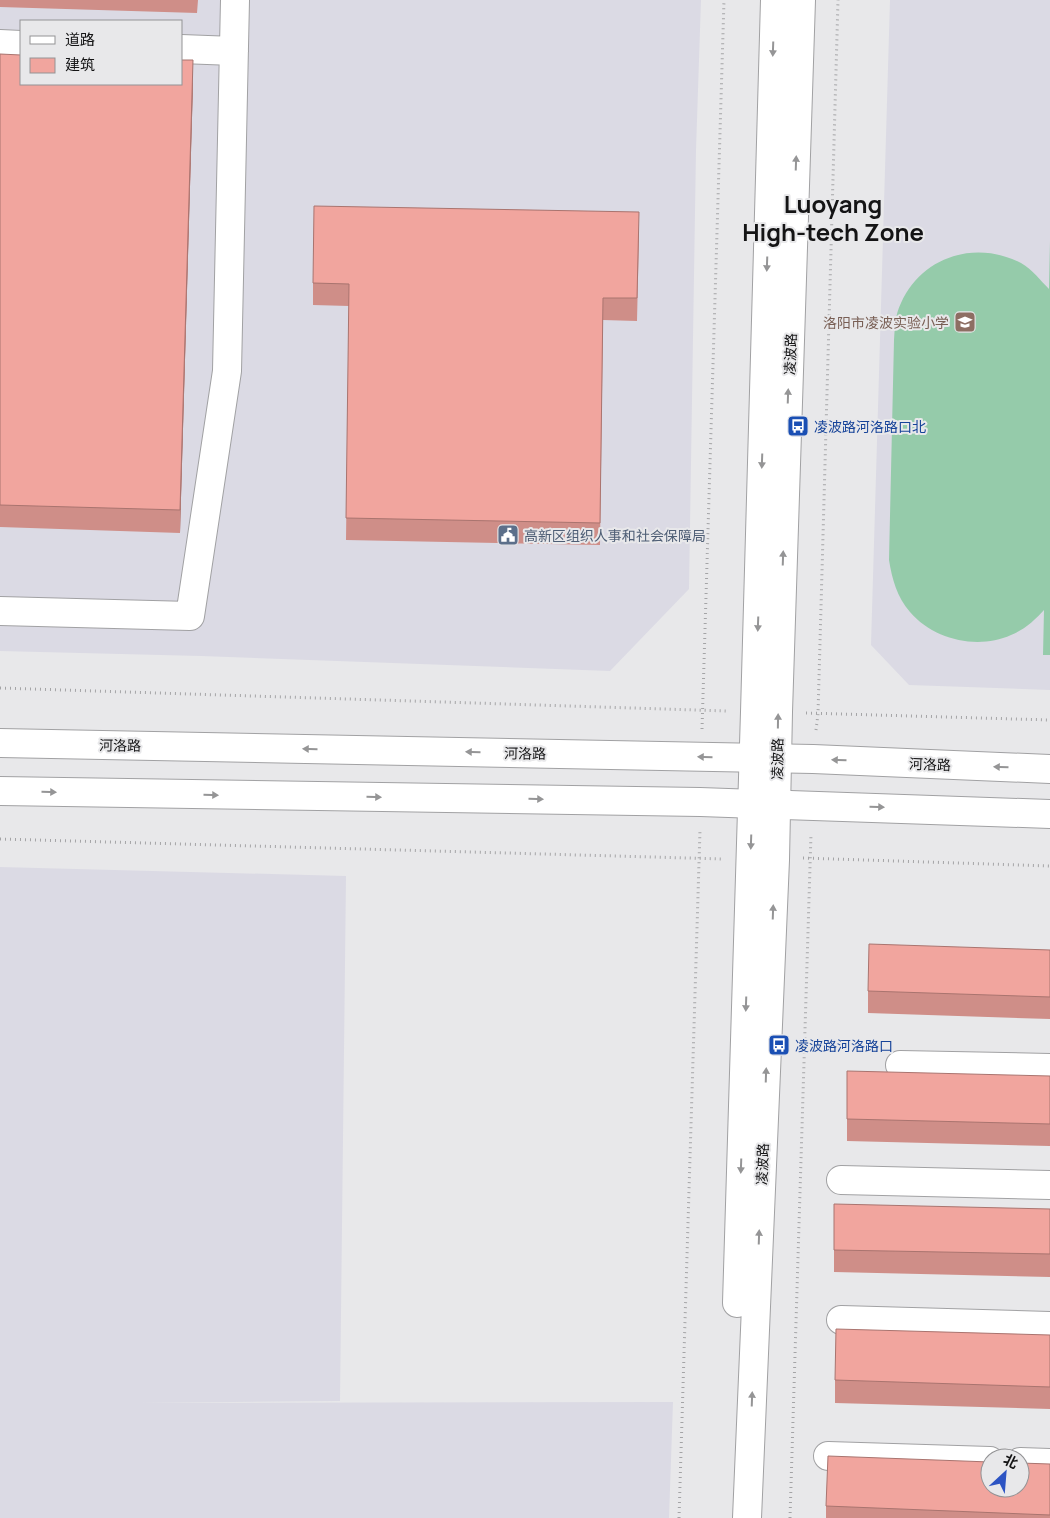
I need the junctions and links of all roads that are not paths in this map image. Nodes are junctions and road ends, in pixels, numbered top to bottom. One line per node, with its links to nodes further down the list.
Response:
1 (235, 0): 7 (street)
2 (775, 0): 9 (street, 凌波路, one-way to 9)
3 (801, 0): 9 (street, 凌波路, one-way to 3)
4 (0, 44): 5 (street)
5 (20, 45)
6 (182, 49): 7 (street)
7 (234, 51): 8 (street)
8 (0, 611)
9 (767, 712): 11 (street, 凌波路)
10 (0, 742): 11 (street, 河洛路, one-way to 10)
11 (766, 758): 12 (street, 河洛路, one-way to 11); 14 (street, 凌波路)
12 (1050, 769)
13 (0, 791): 14 (street, one-way to 14)
14 (764, 804): 15 (street, one-way to 15); 16 (street, 凌波路)
15 (1050, 814)
16 (763, 860): 27 (street, 凌波路, one-way to 27); 28 (street, 凌波路, one-way to 16)
17 (900, 1065): 18 (street)
18 (1050, 1068)
19 (841, 1180): 20 (street)
20 (1050, 1185)
21 (841, 1320): 22 (street)
22 (1050, 1326)
23 (828, 1456): 24 (street)
24 (980, 1461)
25 (1030, 1462): 26 (street)
26 (1050, 1463)
27 (731, 1518)
28 (747, 1518)

